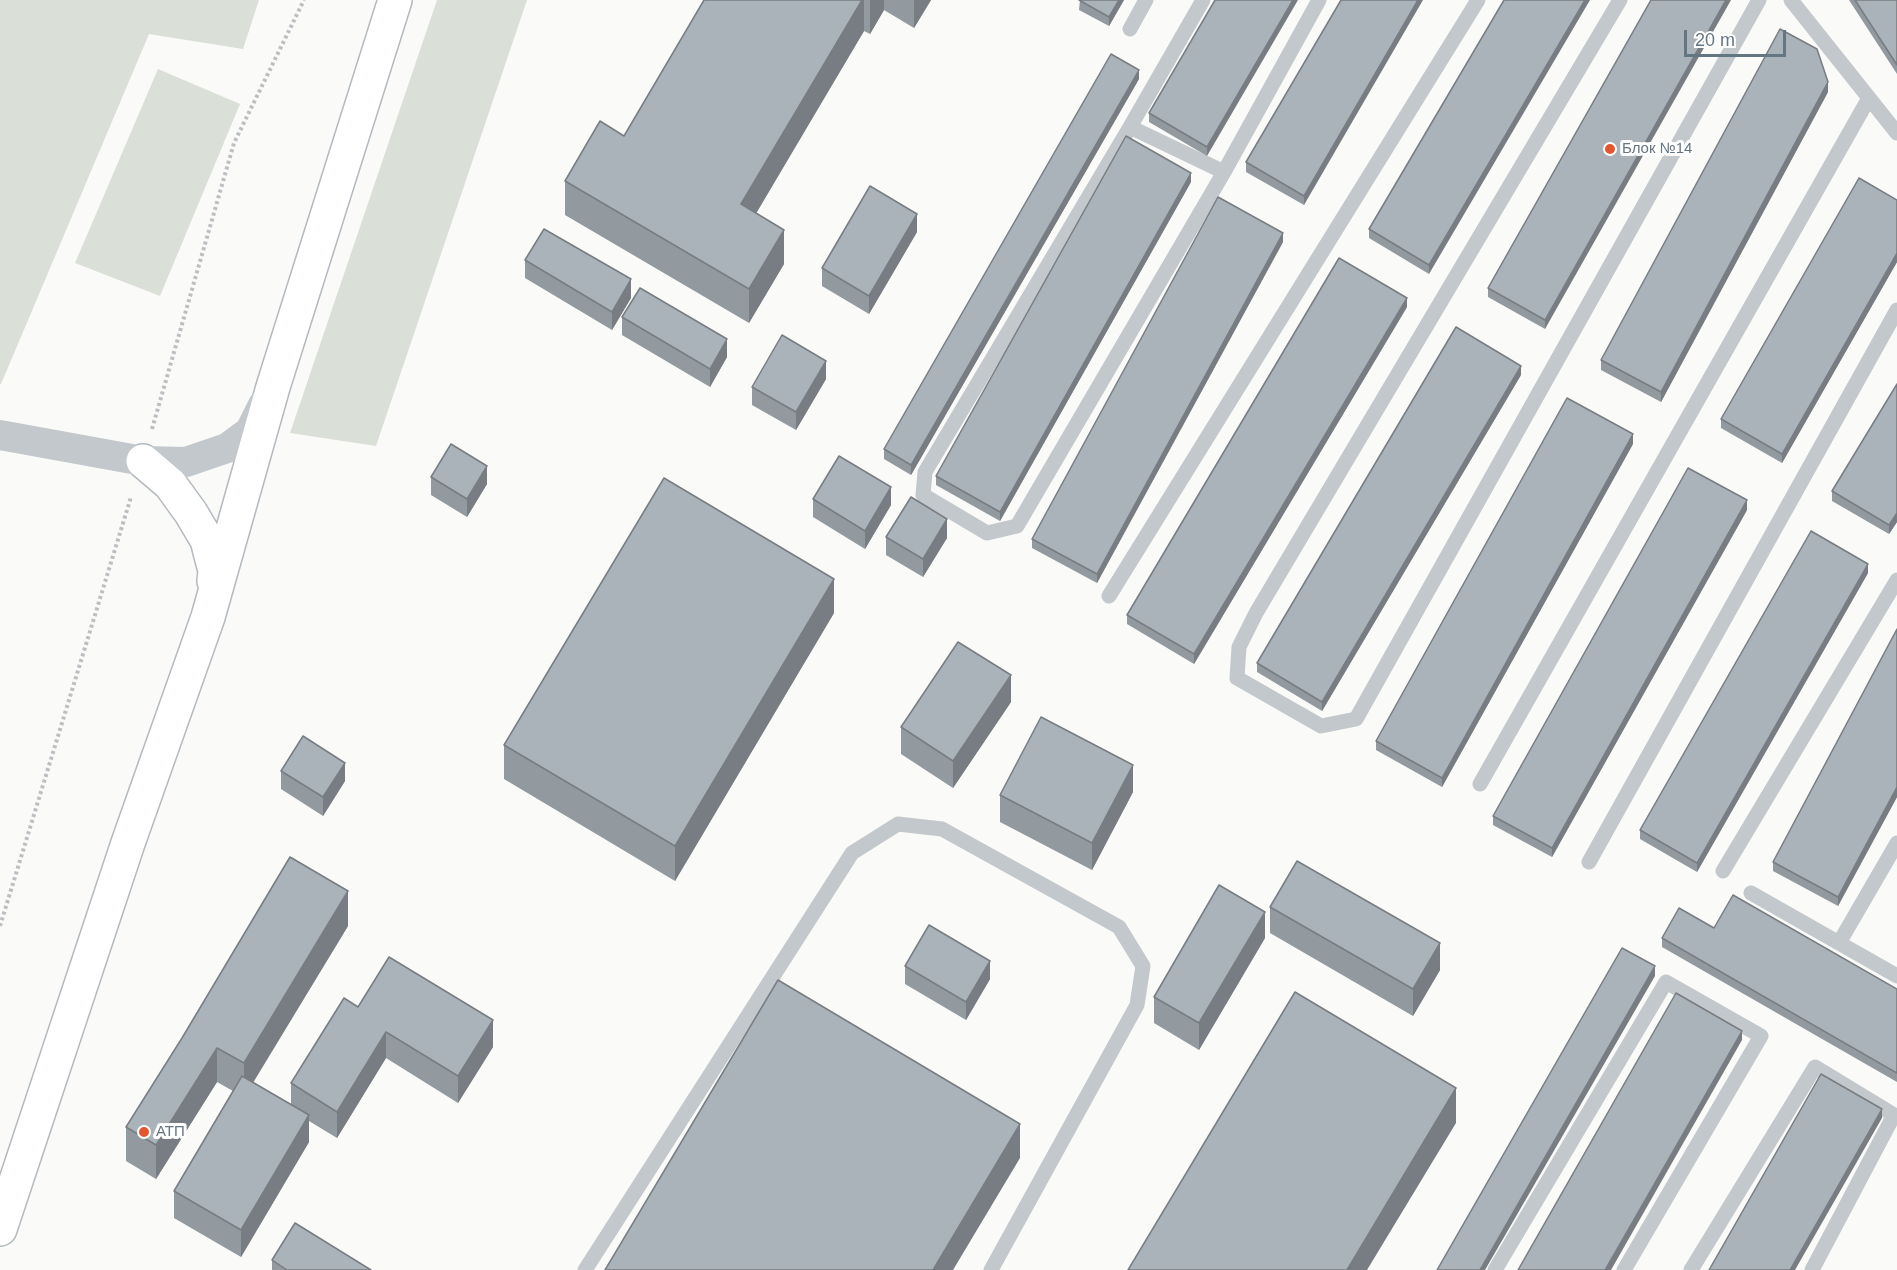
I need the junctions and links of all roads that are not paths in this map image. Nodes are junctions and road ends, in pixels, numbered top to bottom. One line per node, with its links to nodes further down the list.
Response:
1 (395, 0): 15 (main road)
2 (1146, 0): 9 (lane)
3 (1203, 0): 11 (lane)
4 (1319, 0): 13 (lane)
5 (1478, 0): 19 (lane)
6 (1620, 0): 7 (lane)
7 (1759, 0)
8 (1791, 0): 10 (lane)
9 (1130, 28)
10 (1869, 98): 12 (lane); 21 (lane)
11 (1130, 127): 13 (lane); 13 (lane)
12 (1897, 133)
13 (1224, 172)
14 (1897, 310): 23 (lane)
15 (273, 387): 17 (street); 20 (main road)
16 (0, 435): 17 (street)
17 (143, 461): 20 (main road)
18 (1897, 580): 24 (lane)
19 (1110, 596)
20 (208, 617): 29 (main road)
21 (1480, 783)
22 (1897, 843): 26 (lane)
23 (1589, 862)
24 (1723, 871)
25 (1751, 893): 26 (lane)
26 (1839, 943): 27 (lane)
27 (1897, 976)
28 (1895, 1114): 34 (lane); 35 (lane)
29 (0, 1229)
30 (585, 1270): 31 (lane)
31 (991, 1270)
32 (1495, 1270): 33 (lane)
33 (1624, 1270)
34 (1691, 1270)
35 (1812, 1270)

